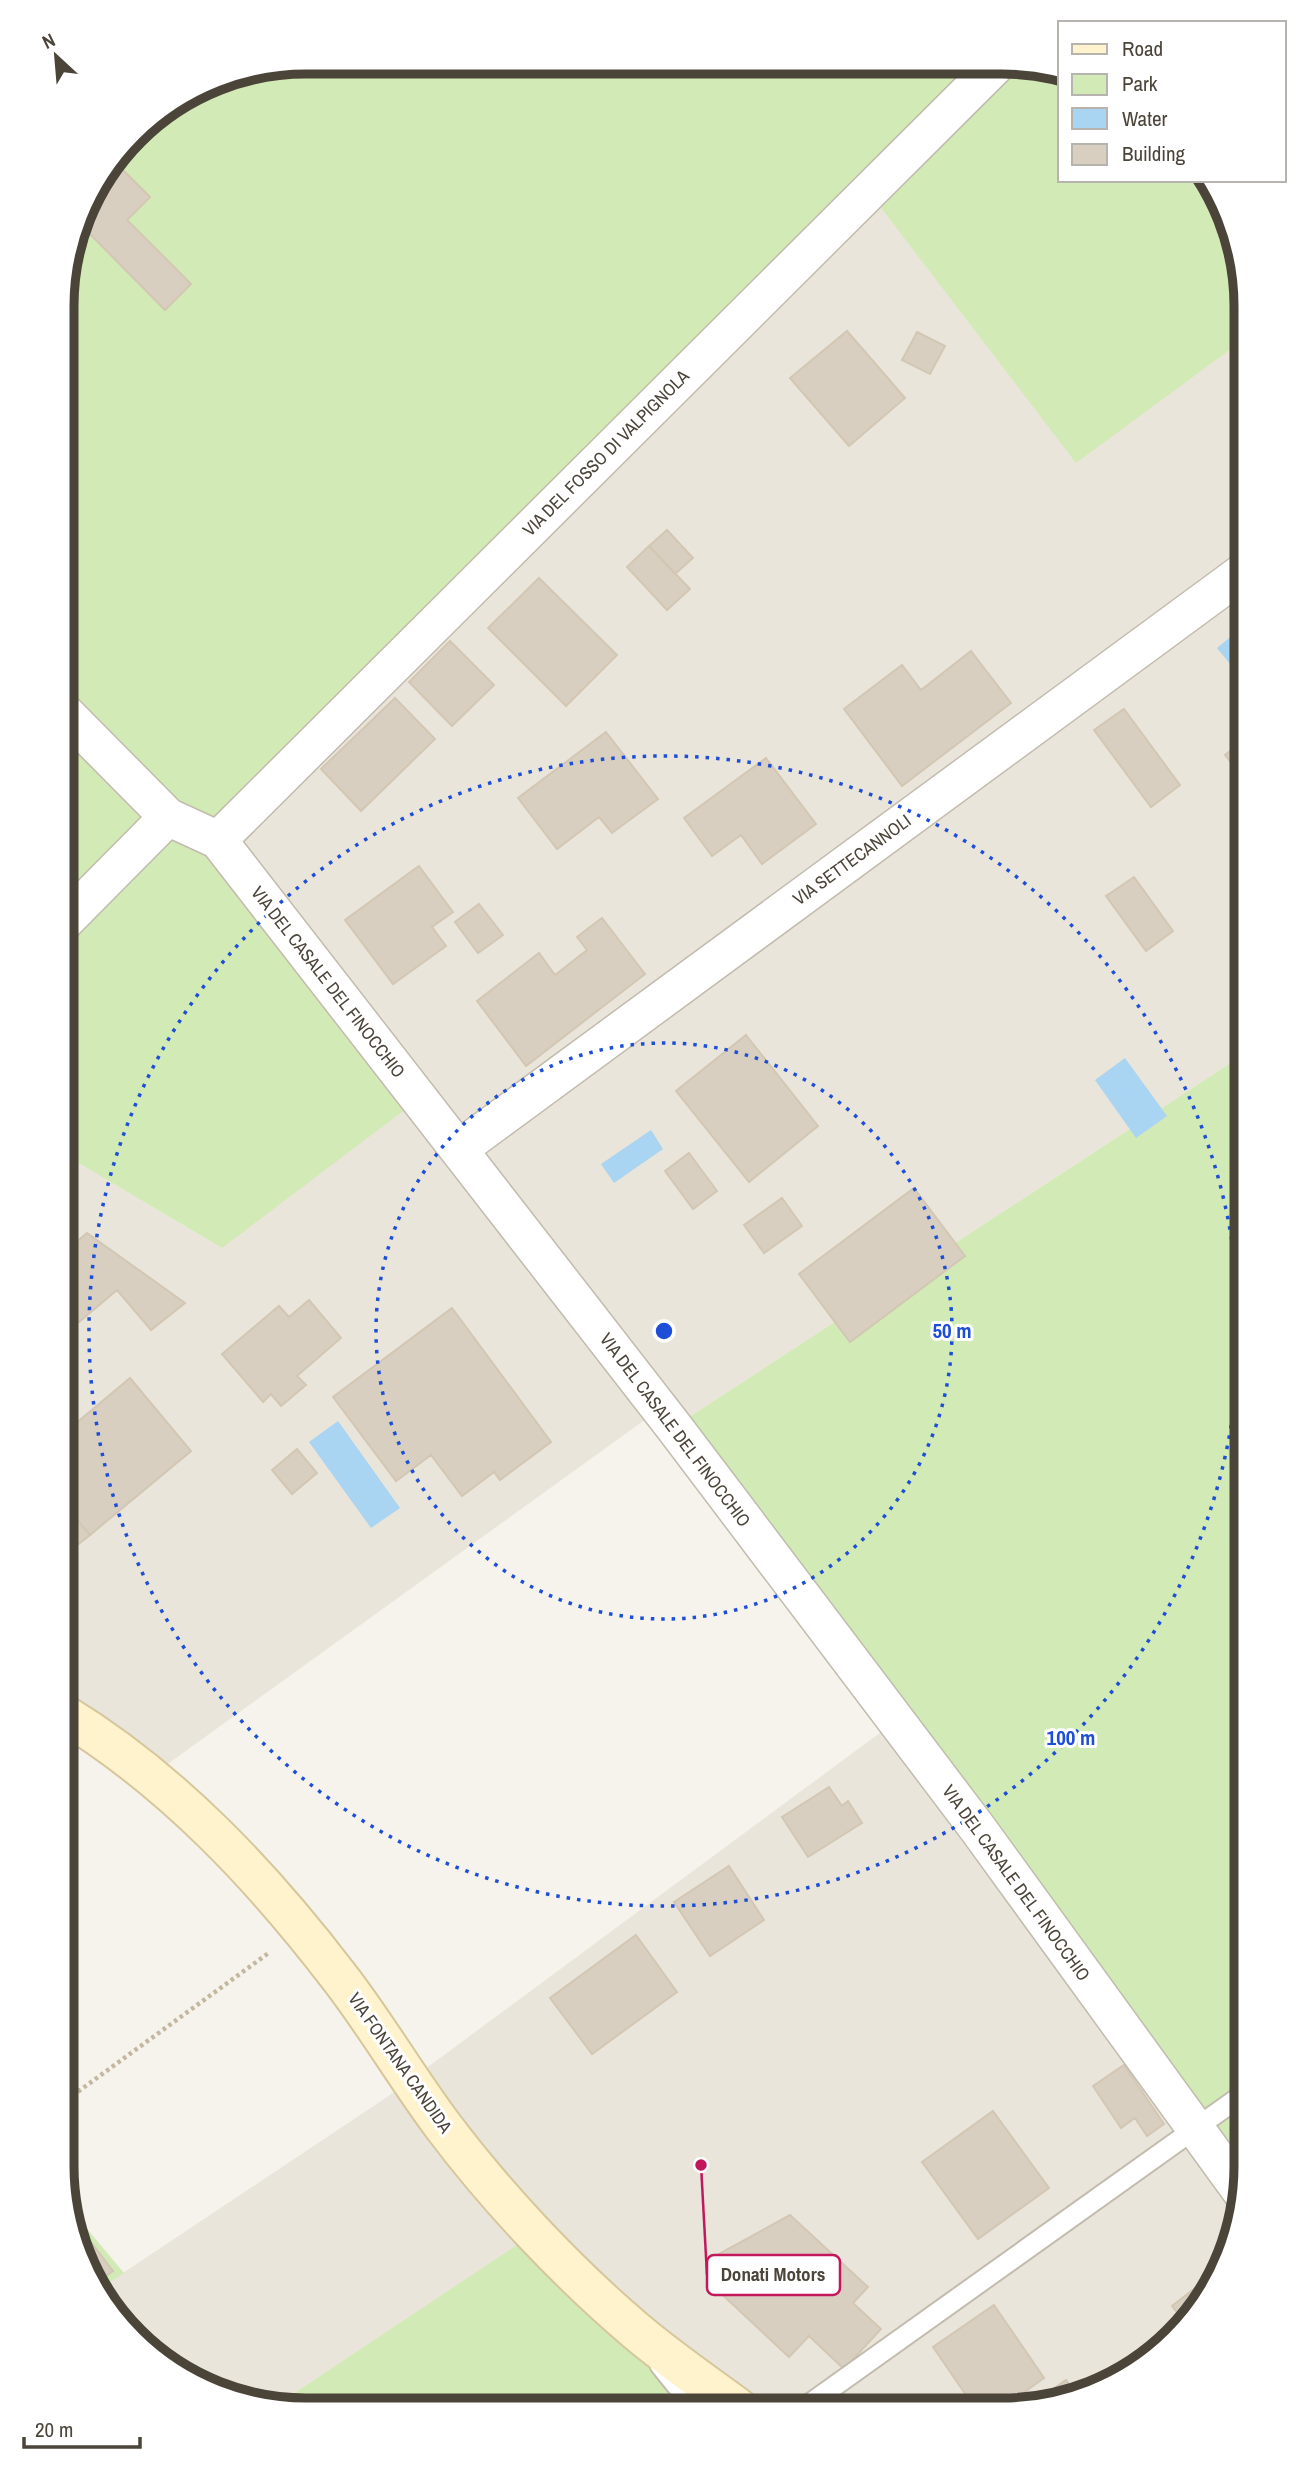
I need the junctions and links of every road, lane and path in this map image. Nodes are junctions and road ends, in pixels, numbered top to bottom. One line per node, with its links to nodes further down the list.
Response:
1 (987, 74): 5 (street, VIA DEL FOSSO DI VALPIGNOLA)
2 (1234, 579): 7 (street, VIA SETTECANNOLI)
3 (74, 722): 4 (street, VIA DEL CASALE DEL FINOCCHIO)
4 (168, 817): 5 (street, VIA DEL CASALE DEL FINOCCHIO); 6 (street)
5 (218, 840): 7 (street, VIA DEL CASALE DEL FINOCCHIO)
6 (74, 912)
7 (458, 1149): 12 (street, VIA DEL CASALE DEL FINOCCHIO)
8 (74, 1721): 9 (main road, VIA FONTANA CANDIDA)
9 (301, 1930): 10 (path); 14 (main road, VIA FONTANA CANDIDA)
10 (74, 2095)
11 (1233, 2102): 12 (lane)
12 (1196, 2129): 13 (street, VIA DEL CASALE DEL FINOCCHIO); 17 (lane)
13 (1233, 2180)
14 (638, 2333): 15 (lane); 16 (main road, VIA FONTANA CANDIDA)
15 (686, 2398)
16 (725, 2398)
17 (818, 2398)

